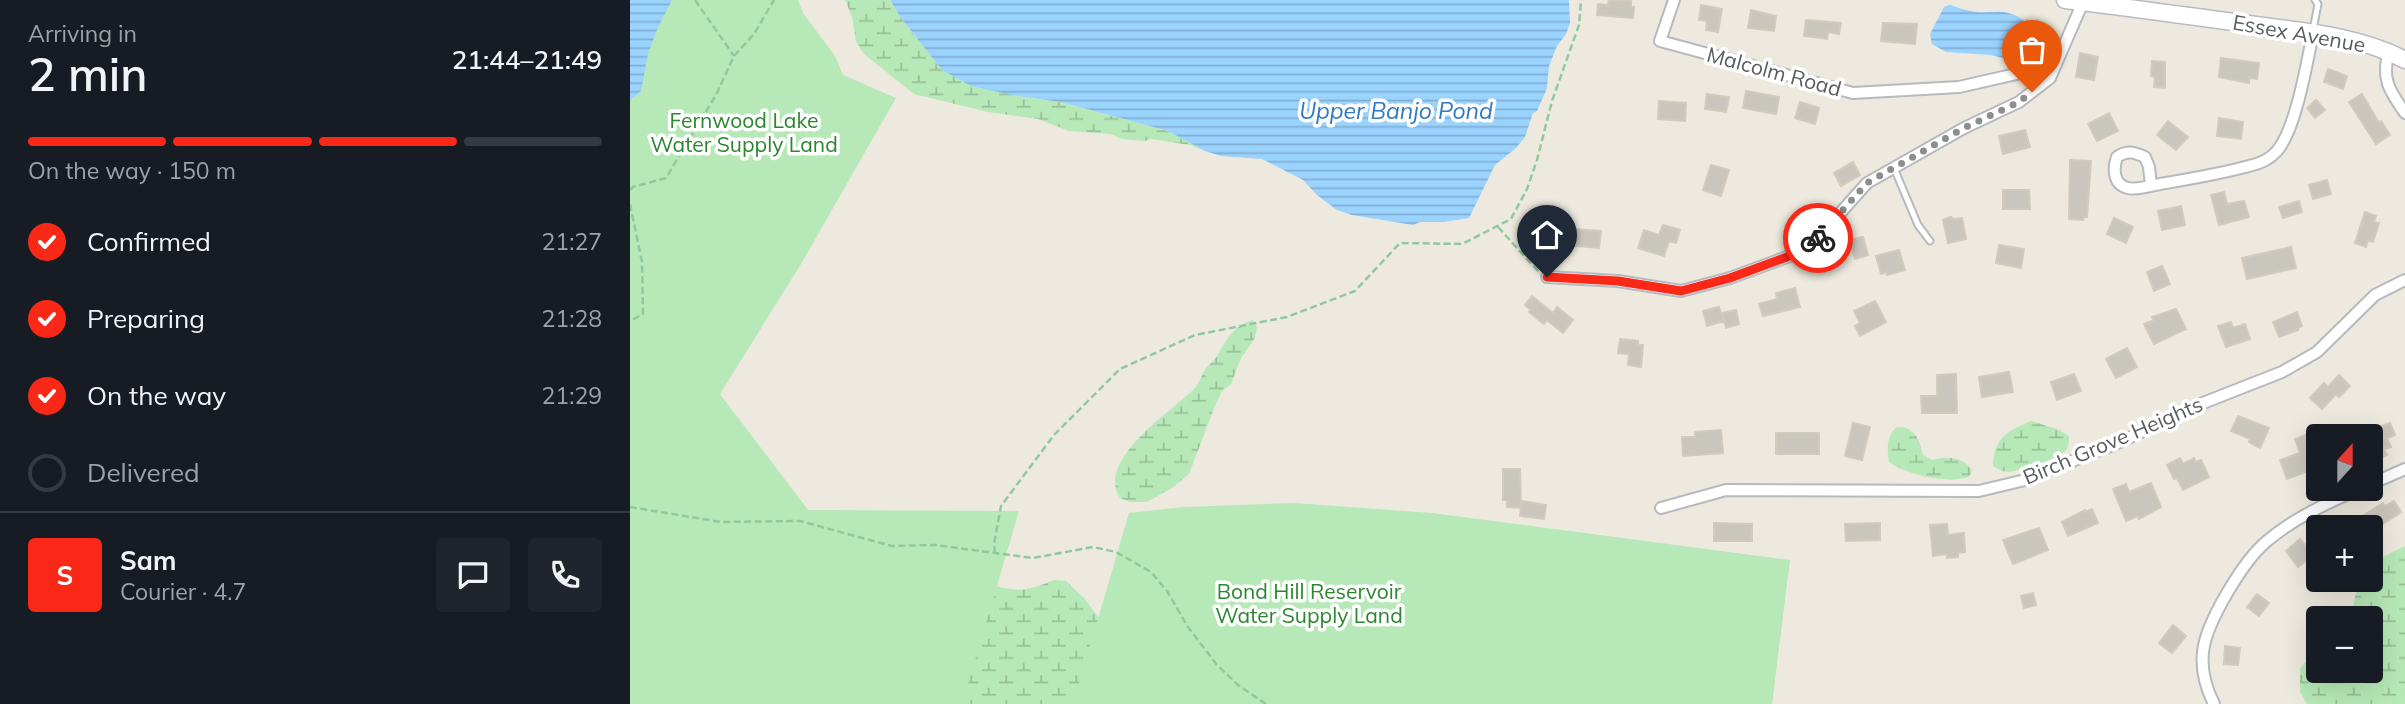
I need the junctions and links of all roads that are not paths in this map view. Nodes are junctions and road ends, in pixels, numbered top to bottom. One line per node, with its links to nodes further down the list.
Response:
1 (1674, 0): 9 (street, Malcolm Road)
2 (2065, 0): 4 (street, Essex Avenue)
3 (2315, 0): 6 (lane)
4 (2084, 2): 5 (street, Essex Avenue); 9 (street)
5 (2139, 5): 6 (street, Essex Avenue)
6 (2313, 33): 7 (street, Essex Avenue); 12 (street)
7 (2389, 51): 8 (street, Essex Avenue); 10 (street)
8 (2405, 60)
9 (2056, 65): 11 (street)
10 (2405, 113)
11 (1894, 167): 13 (lane); 14 (street)
12 (2151, 186)
13 (1930, 241)
14 (1547, 277)
15 (2405, 280): 19 (street, Birch Grove Heights)
16 (2405, 469): 17 (street)
17 (2384, 478)
18 (2335, 501): 20 (street)
19 (1661, 508)
20 (2214, 704)

